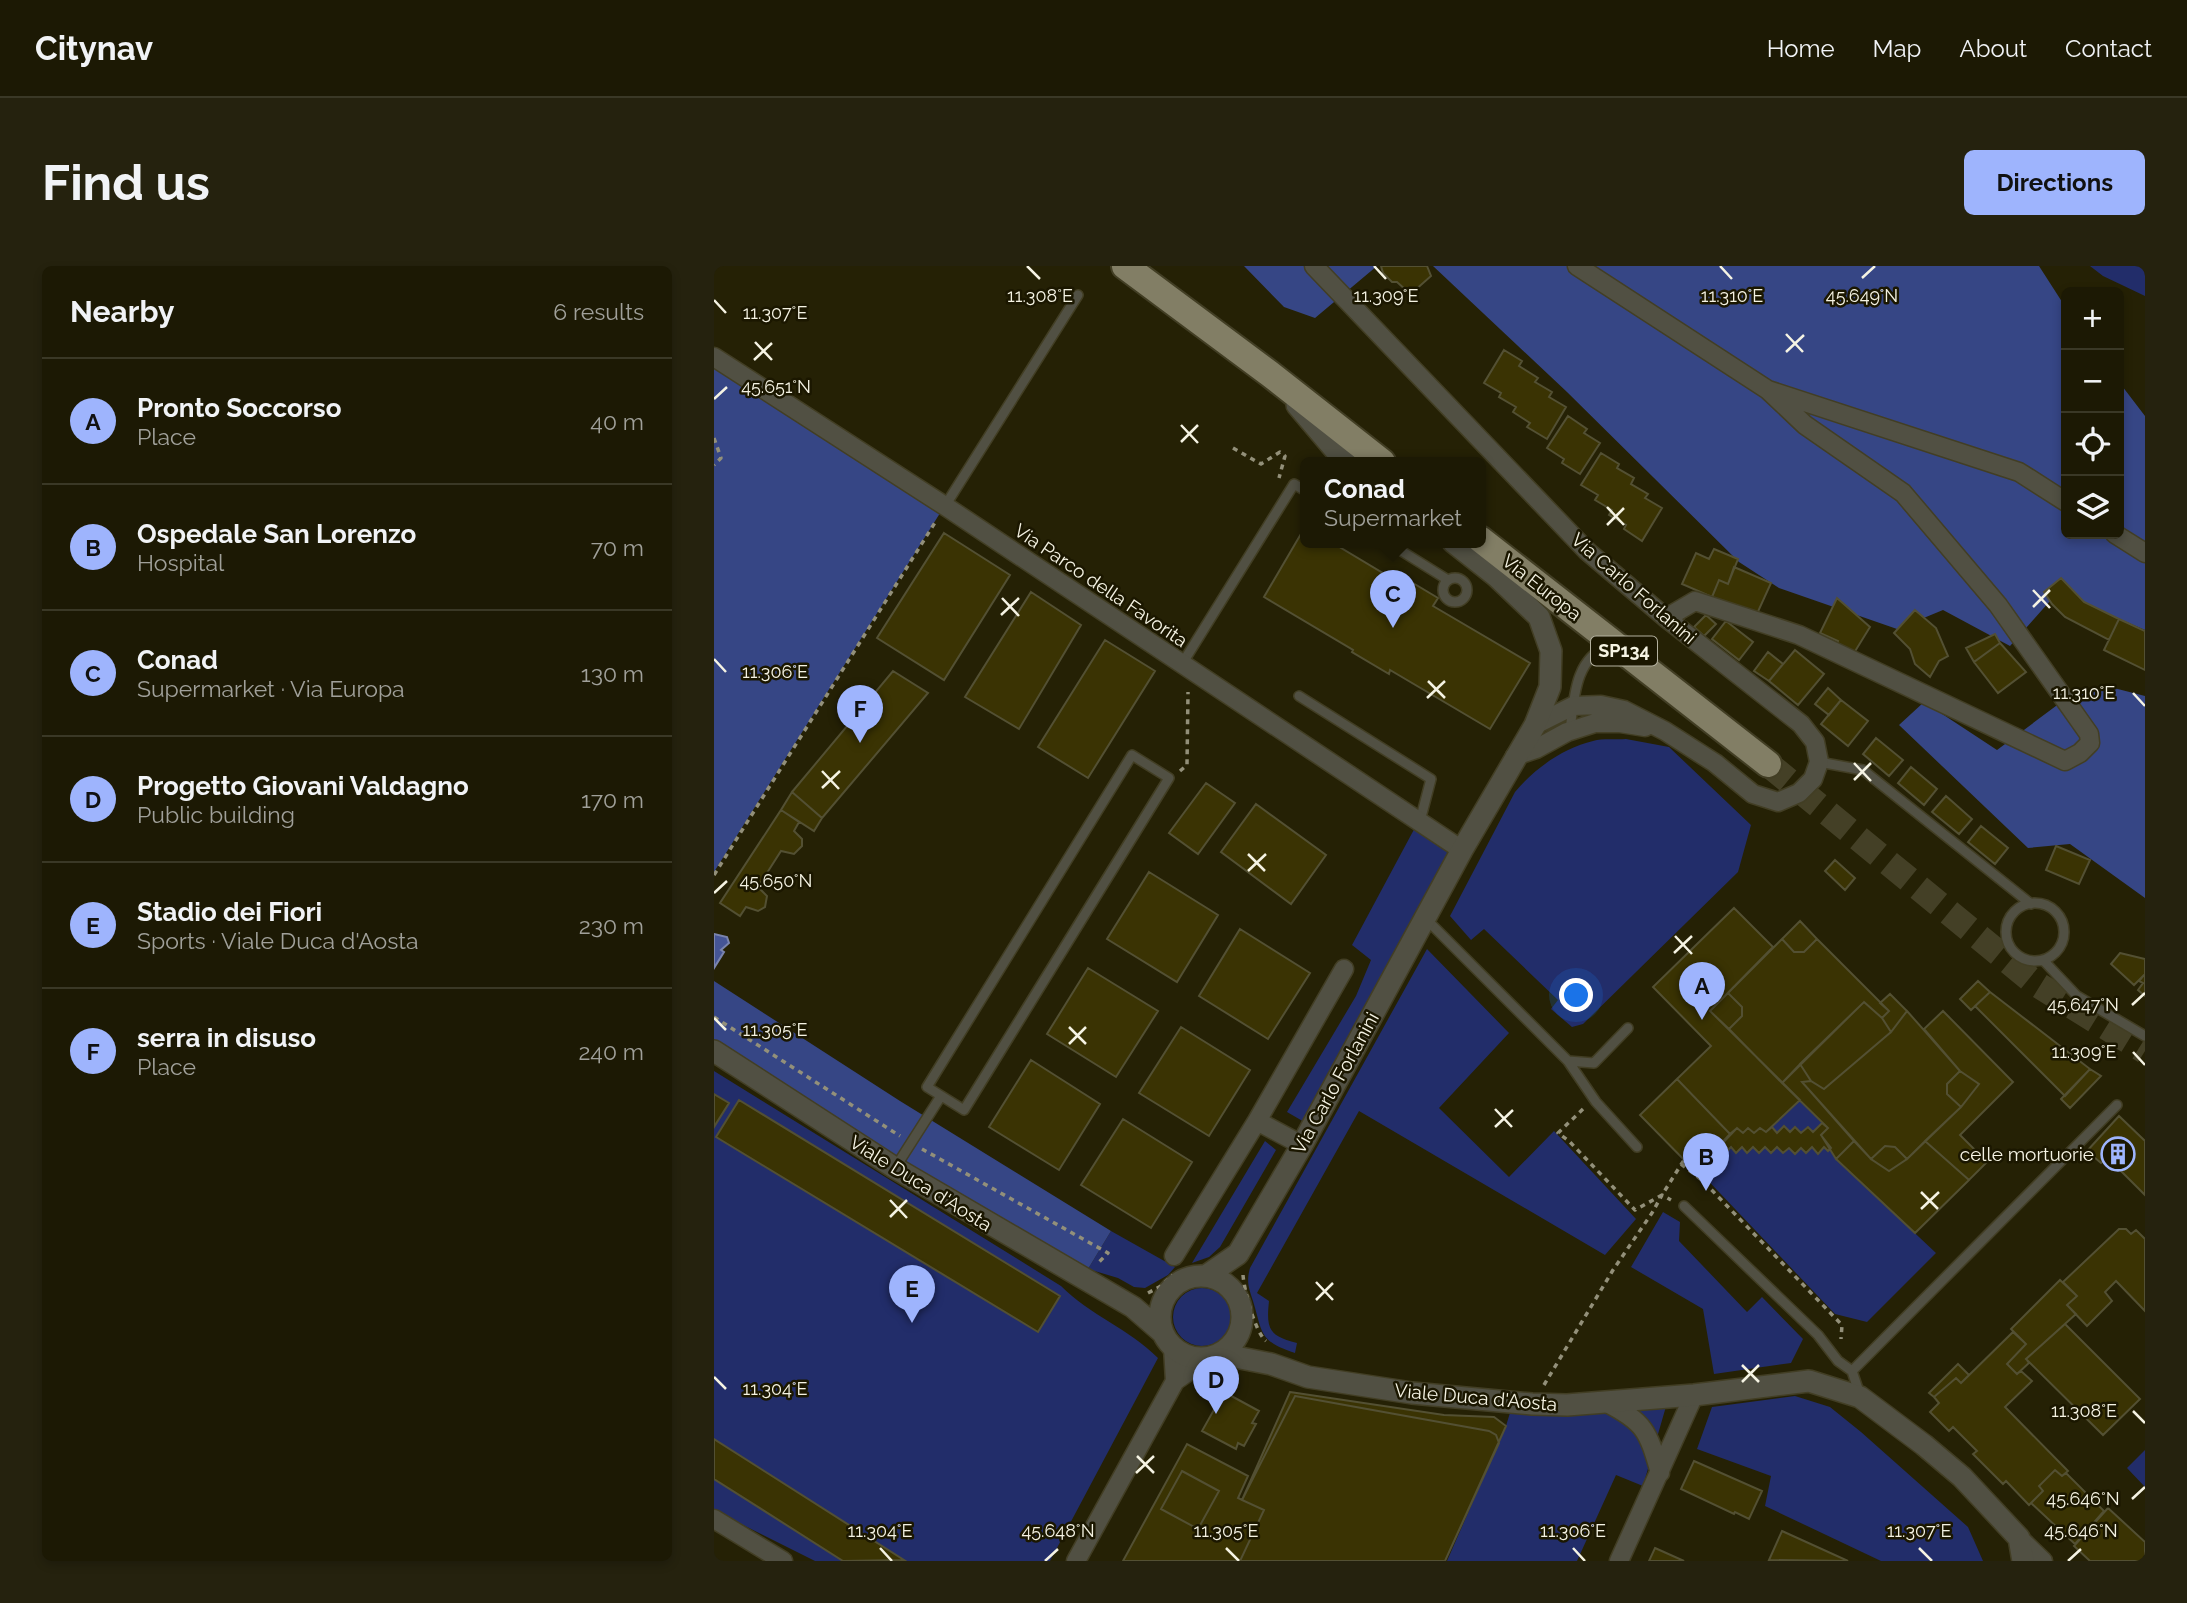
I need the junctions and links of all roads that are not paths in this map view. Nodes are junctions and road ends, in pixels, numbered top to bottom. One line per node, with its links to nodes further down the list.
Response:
1 (1125, 266): 6 (main road)
2 (1314, 266): 19 (street, Via Carlo Forlanini)
3 (1577, 266): 7 (street)
4 (1077, 295): 12 (lane)
5 (714, 357): 12 (street, Via Parco della Favorita)
6 (1270, 374): 8 (street); 9 (main road)
7 (1768, 390): 11 (street); 19 (street)
8 (1344, 457)
9 (1376, 457)
10 (1300, 488): 21 (lane)
11 (2061, 499)
12 (940, 513): 21 (street, Via Parco della Favorita)
13 (2123, 539): 17 (street)
14 (1486, 544): 20 (main road, Via Europa / SP134)
15 (1397, 548): 18 (lane)
16 (1461, 548): 24 (street, Via Carlo Forlanini)
17 (2145, 553)
18 (1448, 580)
19 (1666, 618): 28 (street, Via Carlo Forlanini)
20 (1615, 644): 23 (lane); 29 (main road, Via Europa / SP134)
21 (1182, 664): 30 (street, Via Parco della Favorita)
22 (1299, 696): 30 (lane)
23 (1573, 706): 24 (street); 25 (lane); 26 (street)
24 (1535, 725): 27 (street, Via Carlo Forlanini)
25 (1570, 731): 26 (street); 27 (street)
26 (1665, 731): 28 (street)
27 (1515, 755): 31 (street, Via Carlo Forlanini)
28 (1819, 762): 32 (lane)
29 (1768, 764)
30 (1419, 823): 31 (street, Via Parco della Favorita)
31 (1462, 850): 33 (street, Via Carlo Forlanini)
32 (2031, 904): 34 (lane); 34 (lane)
33 (1425, 918): 39 (lane); 43 (street, Via Carlo Forlanini)
34 (2043, 960): 37 (lane)
35 (1344, 969): 42 (street)
36 (1628, 1028): 39 (lane)
37 (2145, 1036)
38 (714, 1051): 45 (street, Viale Duca d'Aosta)
39 (1568, 1061): 44 (lane)
40 (941, 1096): 40 (lane); 45 (lane)
41 (2116, 1105): 57 (lane)
42 (1257, 1121): 43 (street); 48 (street)
43 (1301, 1145): 47 (street, Via Carlo Forlanini)
44 (1637, 1147)
45 (895, 1168): 52 (street, Viale Duca d'Aosta)
46 (1684, 1206): 57 (lane)
47 (1239, 1252): 49 (street); 50 (street)
48 (1178, 1263)
49 (1206, 1276): 50 (street); 51 (street)
50 (1232, 1290): 53 (street)
51 (1166, 1295): 52 (street); 54 (street)
52 (1136, 1301): 54 (street, Viale Duca d'Aosta)
53 (1242, 1323): 55 (street); 56 (street)
54 (1168, 1340): 56 (street); 58 (street)
55 (1270, 1353): 56 (street, Viale Duca d'Aosta); 61 (street, Viale Duca d'Aosta)
56 (1214, 1356): 58 (street)
57 (1852, 1371): 60 (lane)
58 (1175, 1381): 66 (street)
59 (1694, 1395): 60 (street, Viale Duca d'Aosta); 61 (street, Viale Duca d'Aosta); 62 (street)
60 (1860, 1397): 64 (street)
61 (1605, 1402): 62 (street)
62 (1660, 1474): 67 (street)
63 (714, 1519): 65 (street)
64 (2019, 1538): 68 (street); 69 (street)
65 (783, 1561)
66 (1076, 1561)
67 (1619, 1561)
68 (2023, 1561)
69 (2043, 1561)

